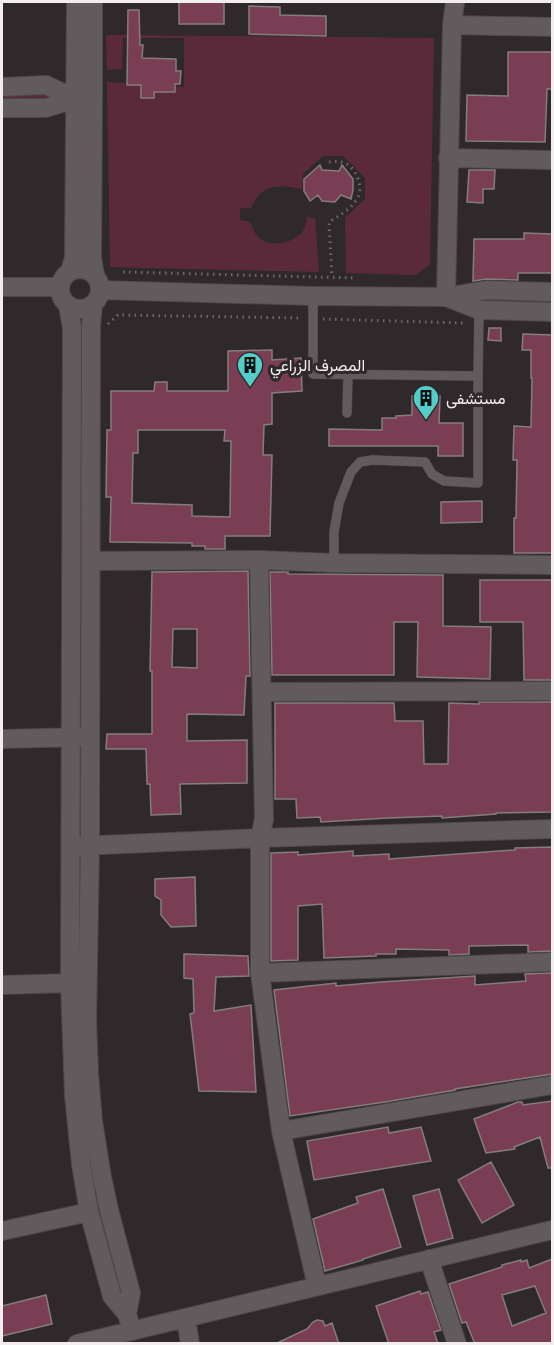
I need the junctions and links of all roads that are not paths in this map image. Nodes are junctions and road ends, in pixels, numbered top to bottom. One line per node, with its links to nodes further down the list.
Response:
1 (76, 2): 7 (street)
2 (93, 2): 7 (street)
3 (455, 2): 4 (street)
4 (452, 25): 5 (street); 9 (street)
5 (552, 27)
6 (2, 87): 7 (street)
7 (85, 99): 8 (street); 11 (street); 13 (street)
8 (2, 108)
9 (448, 158): 10 (street); 16 (street)
10 (552, 160)
11 (65, 279): 12 (street); 13 (street); 17 (street)
12 (2, 287)
13 (96, 290): 15 (street); 17 (street); 24 (street)
14 (552, 292): 16 (street)
15 (313, 297): 16 (street); 20 (lane)
16 (446, 297): 19 (street)
17 (68, 306): 30 (street)
18 (552, 312): 19 (street)
19 (479, 317): 21 (lane)
20 (348, 374): 21 (lane); 22 (lane)
21 (478, 376): 25 (lane)
22 (347, 413)
23 (259, 560): 24 (street); 25 (street); 28 (street)
24 (91, 561): 29 (street)
25 (334, 563): 26 (street)
26 (552, 565)
27 (552, 691): 28 (street)
28 (262, 692): 33 (street)
29 (90, 737): 30 (street); 35 (street)
30 (71, 738): 31 (street); 34 (street)
31 (2, 739)
32 (552, 829): 33 (street)
33 (260, 838): 35 (street); 37 (street)
34 (71, 846): 35 (street); 38 (street)
35 (90, 846): 48 (street)
36 (552, 962): 37 (street)
37 (260, 973): 41 (street)
38 (70, 983): 39 (street); 42 (street)
39 (2, 985)
40 (552, 1085): 41 (street)
41 (281, 1131): 46 (street)
42 (89, 1212): 44 (street); 48 (street)
43 (552, 1230): 45 (street)
44 (2, 1231)
45 (429, 1260): 46 (street); 51 (street)
46 (316, 1286): 47 (street)
47 (186, 1318): 48 (street); 50 (street)
48 (130, 1322): 49 (street)
49 (77, 1344)
50 (190, 1344)
51 (458, 1344)

